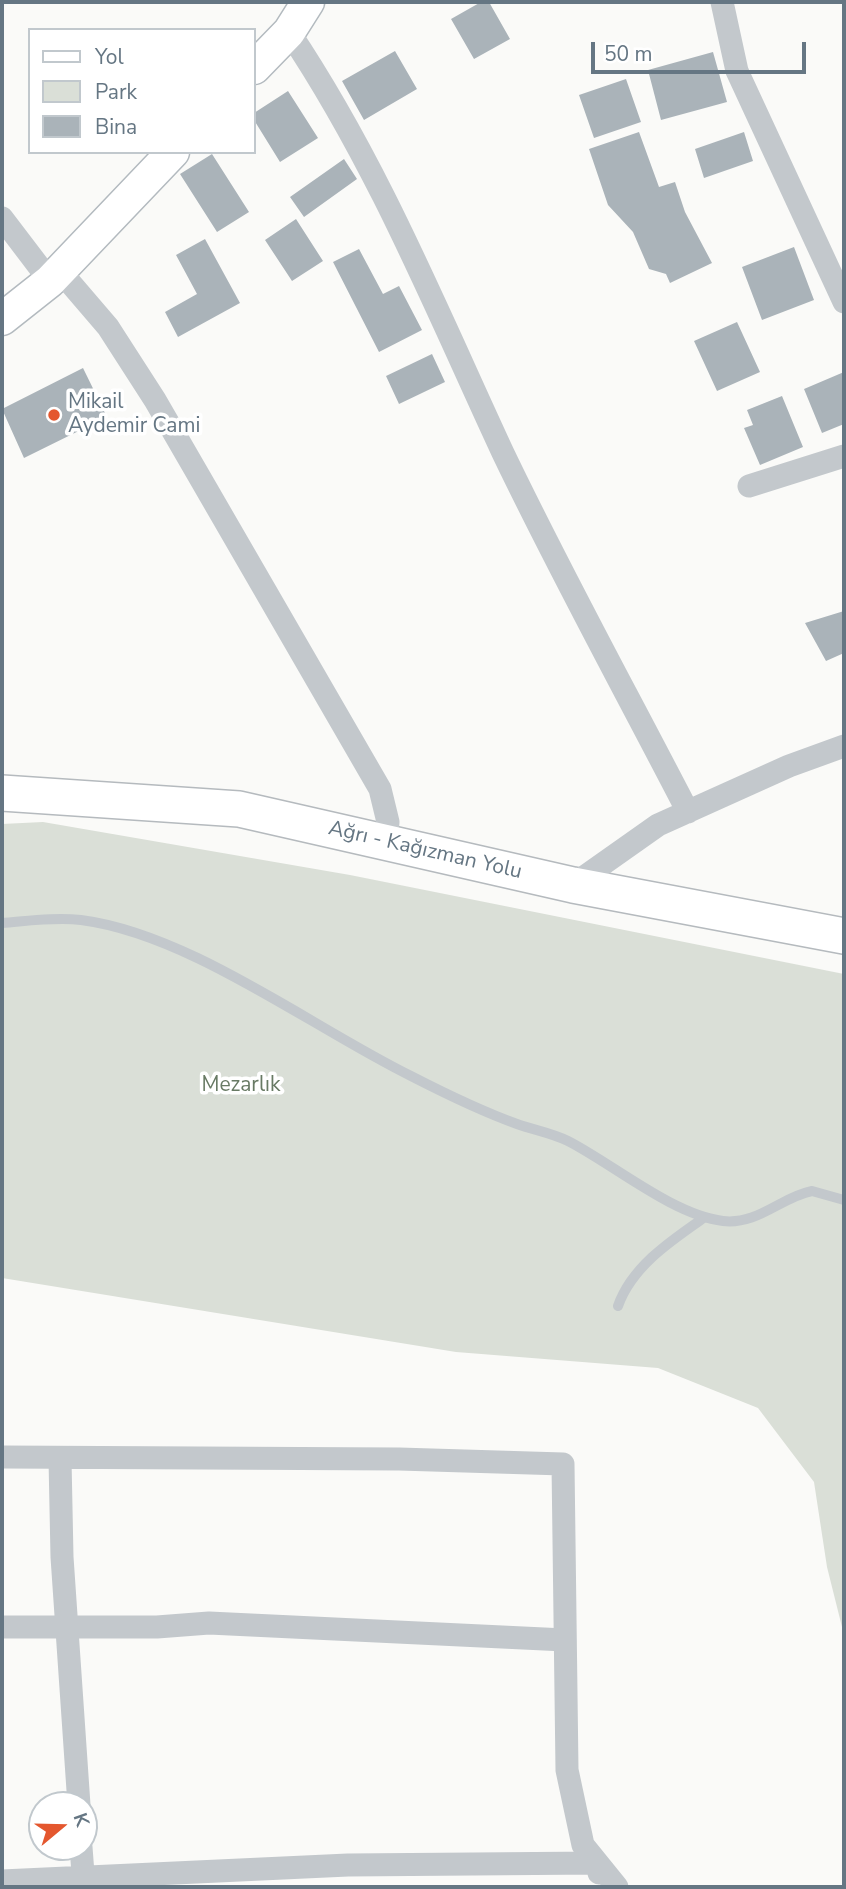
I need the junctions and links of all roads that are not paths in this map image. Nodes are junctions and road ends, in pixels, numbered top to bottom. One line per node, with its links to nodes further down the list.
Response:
1 (309, 2): 3 (street)
2 (722, 2): 8 (street)
3 (289, 32): 4 (street); 14 (street)
4 (256, 66)
5 (171, 154): 7 (street)
6 (2, 218): 7 (street)
7 (55, 276): 9 (street); 15 (street)
8 (844, 302)
9 (2, 318)
10 (844, 456): 11 (street)
11 (749, 486)
12 (844, 746): 14 (street)
13 (2, 793): 15 (main road, Ağrı - Kağızman Yolu)
14 (688, 811): 16 (street)
15 (386, 842): 16 (main road, Ağrı - Kağızman Yolu)
16 (573, 885): 18 (main road, Ağrı - Kağızman Yolu)
17 (2, 923): 20 (lane)
18 (844, 936)
19 (844, 1200): 20 (lane)
20 (705, 1217): 21 (lane)
21 (618, 1306)
22 (2, 1457): 23 (street)
23 (60, 1459): 25 (street); 26 (street)
24 (2, 1627): 25 (street)
25 (68, 1628): 26 (street); 27 (street)
26 (565, 1640): 29 (street)
27 (78, 1791)
28 (82, 1861): 31 (street)
29 (597, 1863): 31 (street); 32 (street); 33 (street)
30 (2, 1881): 31 (street)
31 (83, 1882)
32 (602, 1887)
33 (617, 1887)

